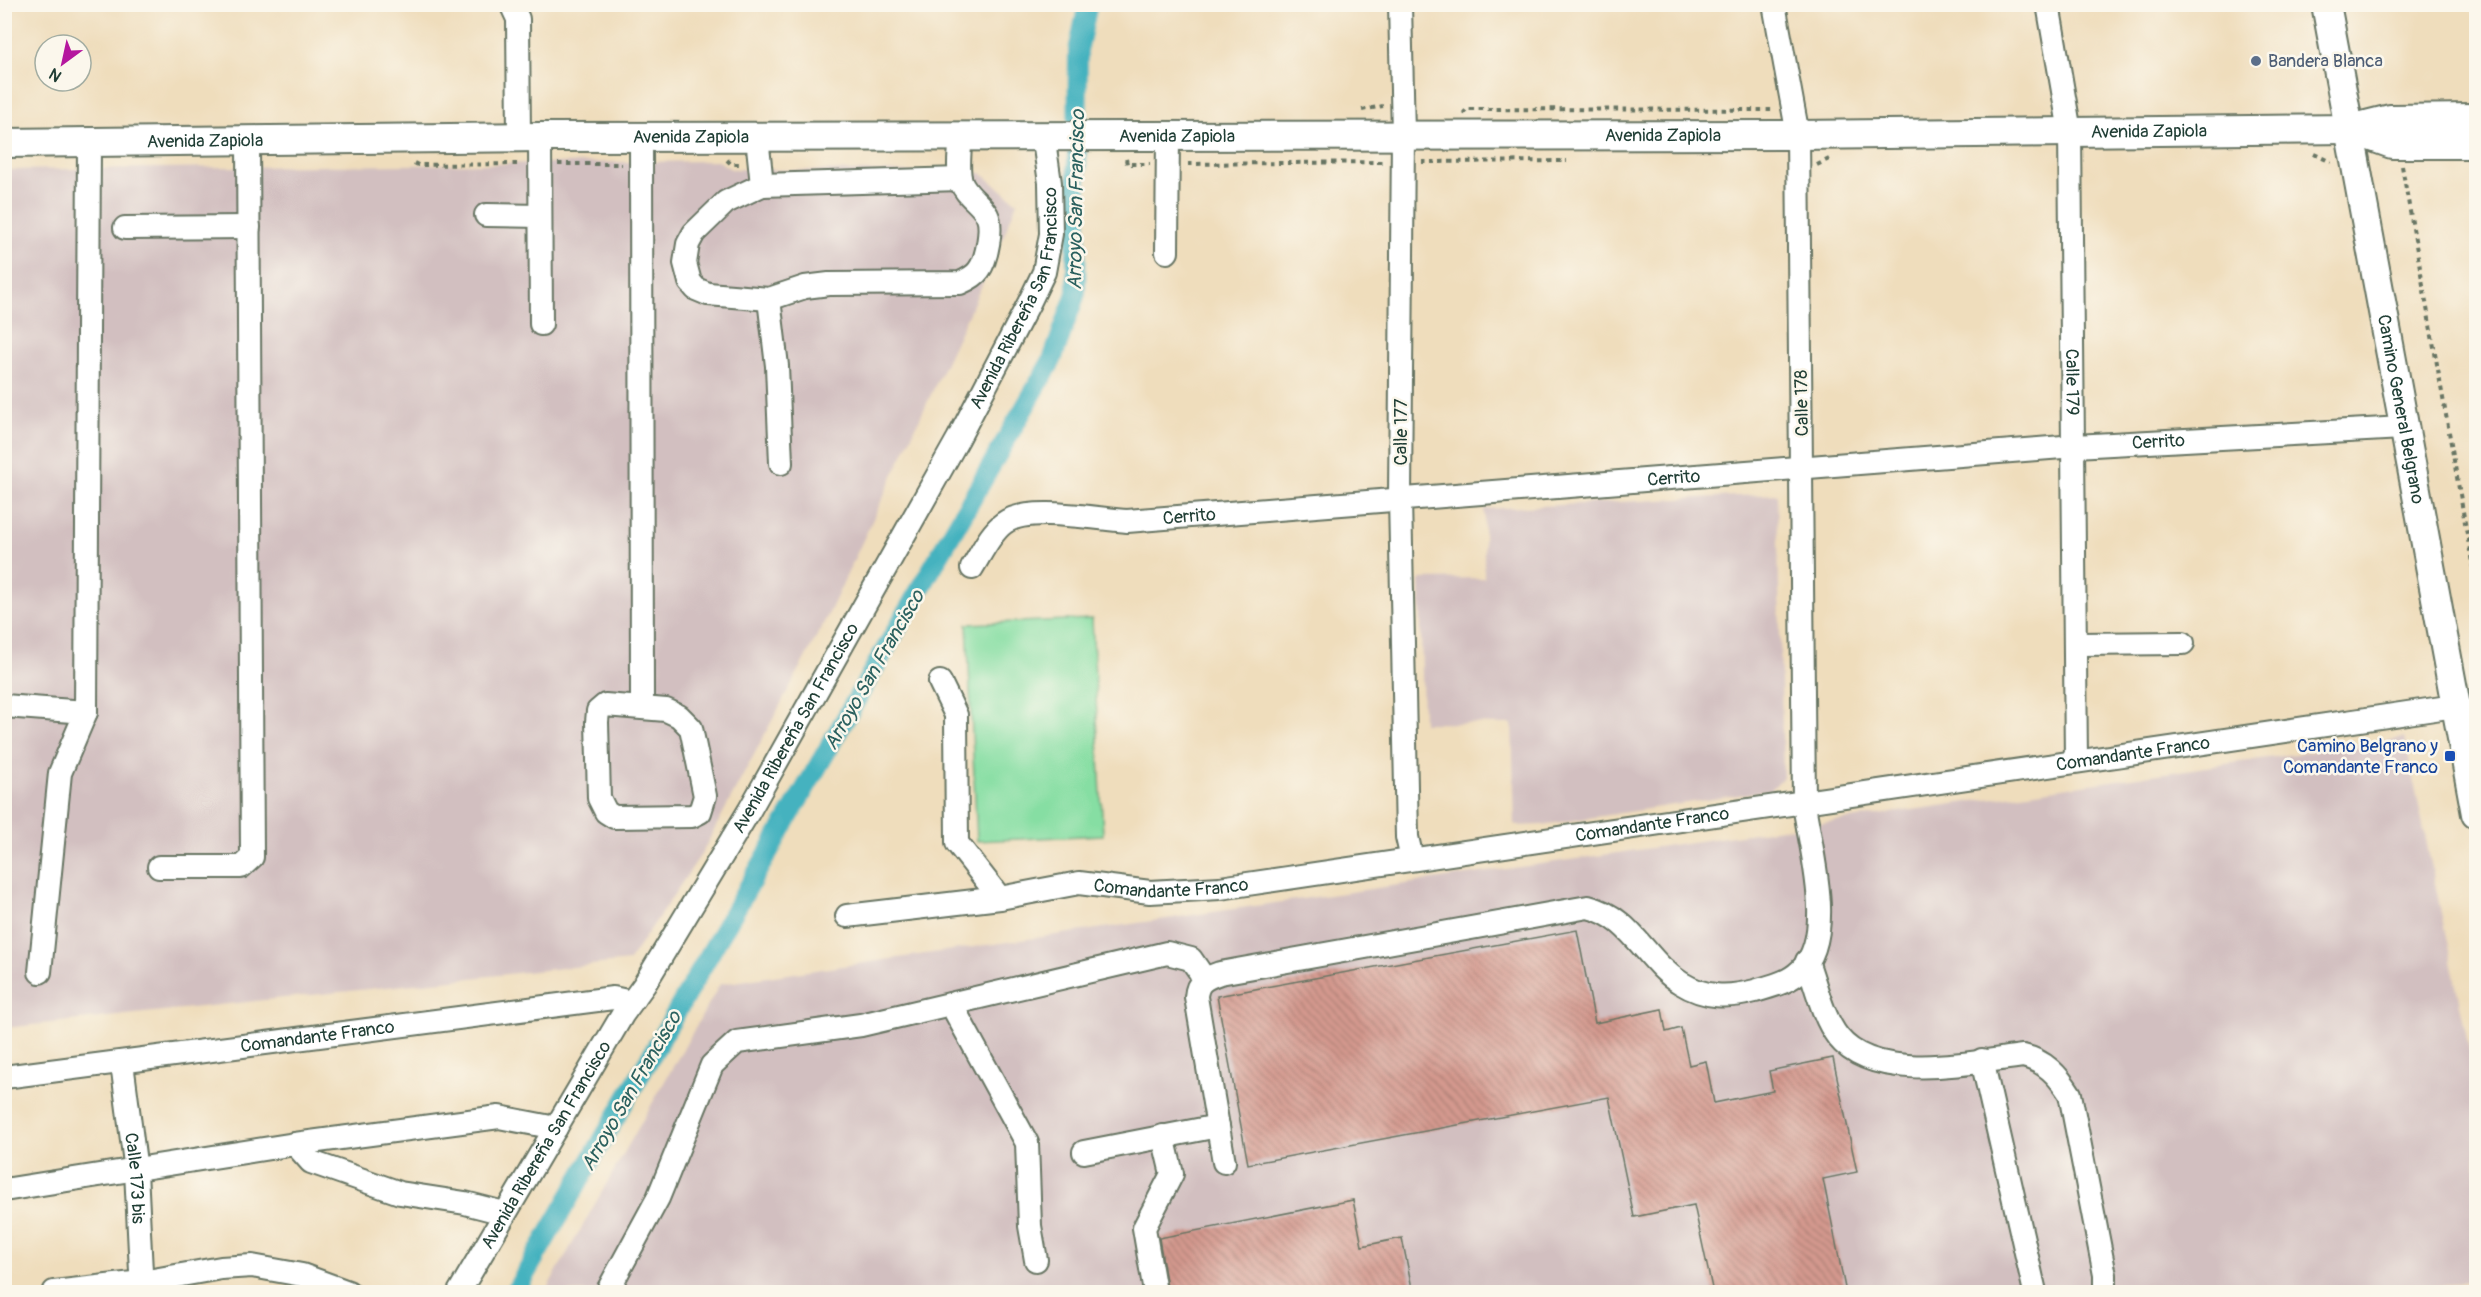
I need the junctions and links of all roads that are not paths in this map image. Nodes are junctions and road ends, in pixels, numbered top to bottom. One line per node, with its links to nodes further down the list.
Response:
1 (511, 4): 13 (street)
2 (1400, 4): 11 (street, Calle 177)
3 (1774, 4): 20 (street, Calle 178)
4 (2048, 4): 8 (street, Calle 179)
5 (2326, 4): 7 (main road, Camino General Belgrano)
6 (2476, 118): 7 (main road)
7 (2350, 129): 8 (main road, Avenida Zapiola); 19 (main road); 30 (main road, Camino General Belgrano)
8 (2070, 132): 20 (main road, Avenida Zapiola); 31 (street, Calle 179)
9 (1051, 134): 10 (main road, Avenida Zapiola); 12 (main road, Avenida Zapiola); 53 (street, Avenida Ribereña San Francisco)
10 (1168, 134): 11 (main road, Avenida Zapiola); 27 (street)
11 (1403, 134): 20 (main road, Avenida Zapiola); 34 (street, Calle 177)
12 (961, 135): 14 (main road, Avenida Zapiola); 21 (street)
13 (530, 137): 15 (main road, Avenida Zapiola); 16 (main road, Avenida Zapiola); 24 (street)
14 (757, 137): 15 (main road, Avenida Zapiola); 22 (street)
15 (641, 138): 40 (street)
16 (248, 141): 17 (main road, Avenida Zapiola); 25 (street)
17 (89, 142): 18 (main road, Avenida Zapiola); 42 (street)
18 (4, 143)
19 (2476, 144)
20 (1799, 149): 33 (street, Calle 178)
21 (960, 179): 22 (street); 28 (street)
22 (762, 185): 28 (street)
23 (486, 214): 24 (street)
24 (540, 216): 29 (street)
25 (249, 227): 26 (street); 47 (street)
26 (125, 228)
27 (1167, 252)
28 (769, 299): 32 (street)
29 (541, 324)
30 (2403, 428): 31 (street, Cerrito); 41 (main road, Camino General Belgrano)
31 (2075, 446): 33 (street, Cerrito); 37 (street, Calle 179)
32 (781, 463)
33 (1803, 468): 34 (street, Cerrito); 44 (street, Calle 178)
34 (1400, 498): 35 (street, Cerrito); 46 (street, Calle 177)
35 (972, 568)
36 (2183, 643): 37 (street)
37 (2076, 644): 43 (street, Calle 179)
38 (940, 682): 48 (street)
39 (4, 706): 42 (street)
40 (642, 706): 40 (street)
41 (2455, 706): 43 (street, Comandante Franco); 45 (main road, Camino General Belgrano)
42 (86, 712): 51 (street)
43 (2076, 760): 44 (street, Comandante Franco)
44 (1804, 804): 46 (street, Comandante Franco); 50 (street, Calle 178)
45 (2476, 814)
46 (1412, 859): 48 (street, Comandante Franco)
47 (159, 867)
48 (1000, 898): 49 (street, Comandante Franco)
49 (847, 916)
50 (1807, 961): 52 (street); 55 (street)
51 (40, 972)
52 (1204, 978): 54 (street); 58 (street)
53 (631, 1002): 56 (street, Comandante Franco); 59 (street, Avenida Ribereña San Francisco)
54 (951, 1004): 67 (street); 72 (street)
55 (1982, 1060): 74 (street); 75 (street)
56 (122, 1063): 57 (street, Comandante Franco); 64 (street, Calle 173 bis)
57 (4, 1077)
58 (1218, 1126): 60 (street); 63 (street)
59 (556, 1128): 61 (street); 66 (street, Avenida Ribereña San Francisco)
60 (1163, 1136): 62 (street); 73 (street)
61 (295, 1144): 64 (street); 66 (street)
62 (1084, 1152)
63 (1224, 1162)
64 (136, 1171): 65 (street); 68 (street, Calle 173 bis)
65 (4, 1190)
66 (504, 1213): 71 (street, Avenida Ribereña San Francisco)
67 (1036, 1260)
68 (142, 1287): 69 (street); 70 (street)
69 (54, 1293)
70 (348, 1293)
71 (459, 1293)
72 (607, 1293)
73 (1155, 1293)
74 (2034, 1293)
75 (2105, 1293)

